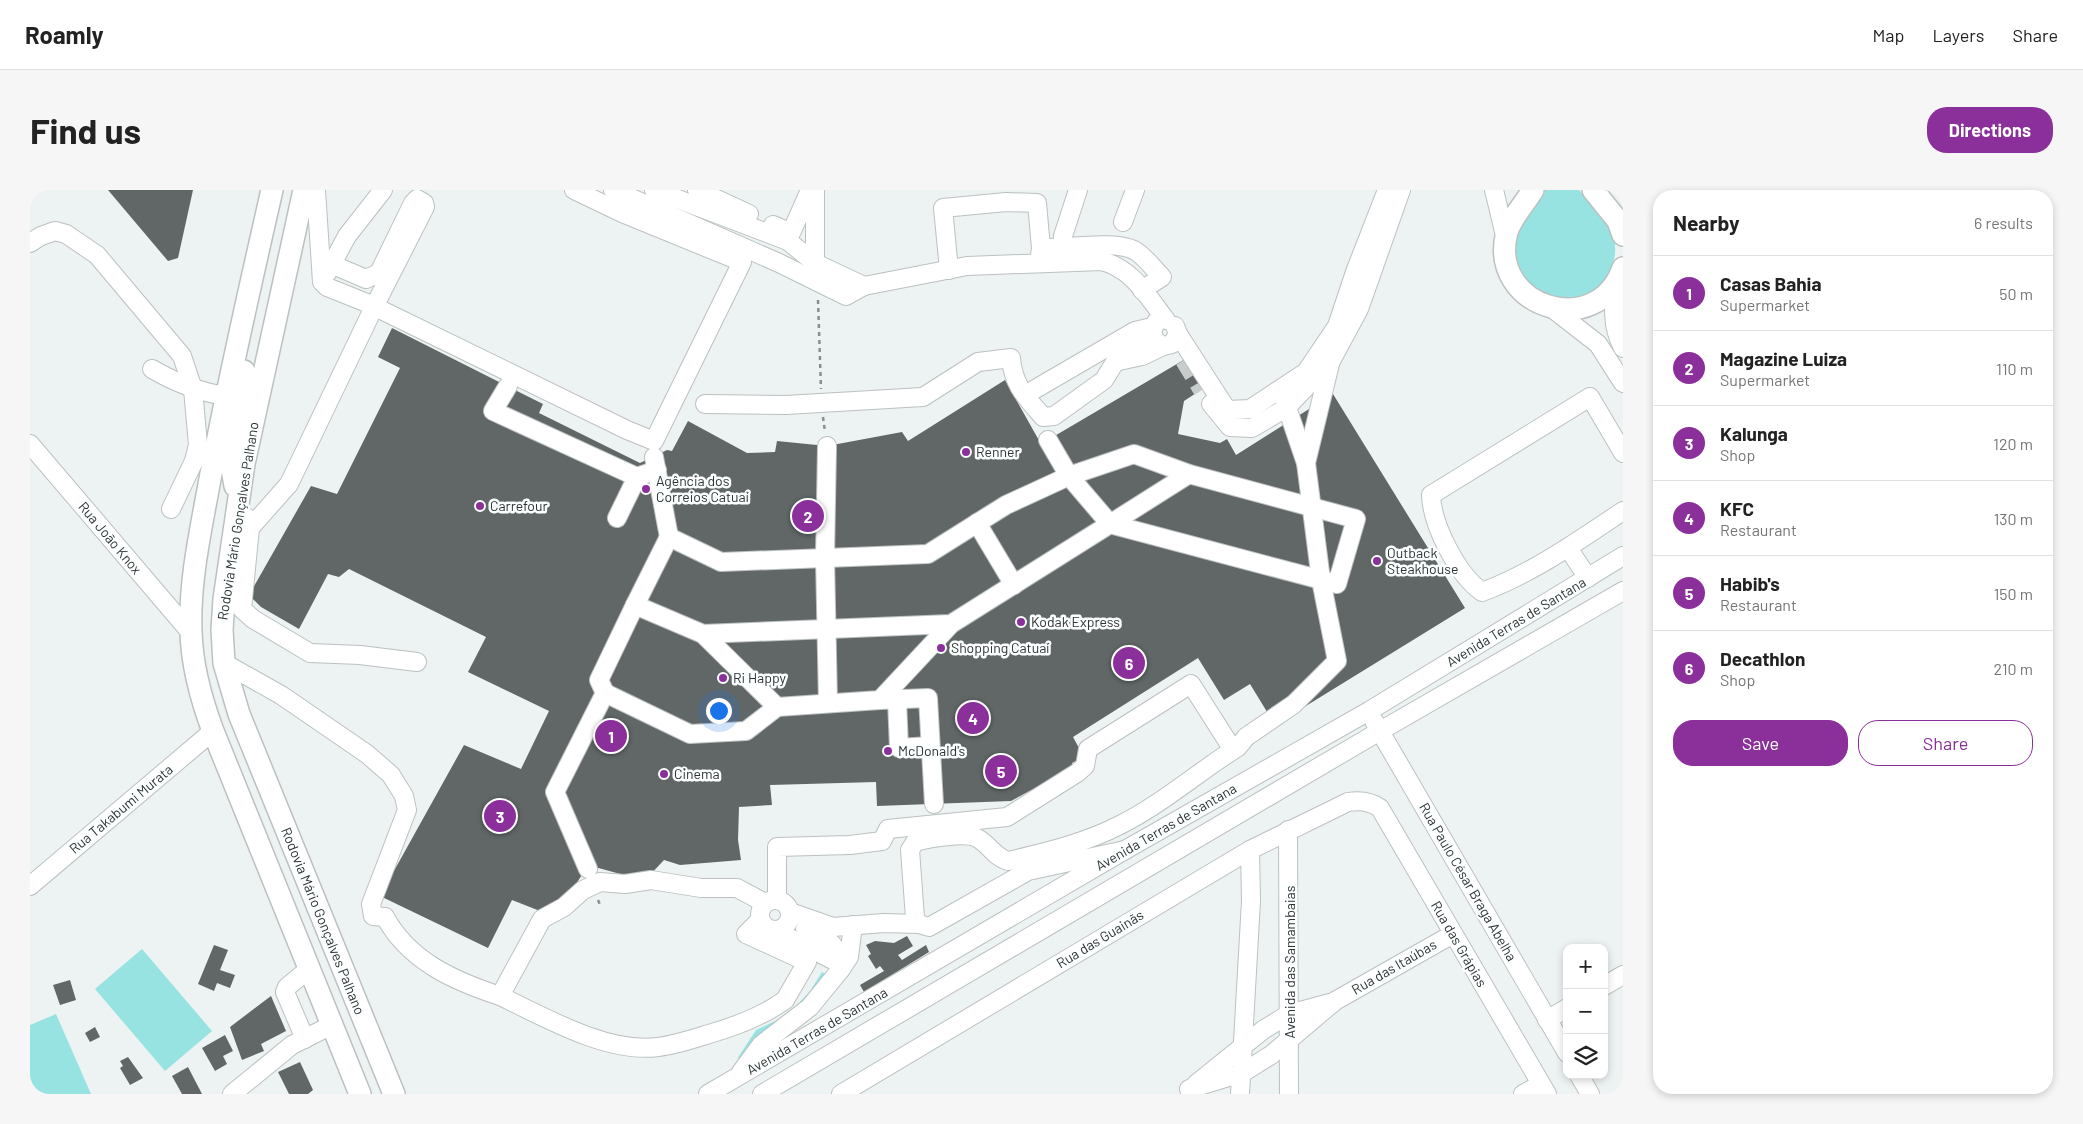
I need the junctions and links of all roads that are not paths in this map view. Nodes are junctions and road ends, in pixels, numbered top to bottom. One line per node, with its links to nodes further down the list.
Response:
1 (272, 190): 20 (main road)
2 (304, 190): 24 (main road, Rodovia Mário Gonçalves Palhano)
3 (316, 190): 32 (street)
4 (383, 190): 29 (street)
5 (574, 190): 34 (street)
6 (614, 190): 27 (street)
7 (654, 190): 21 (street)
8 (697, 190): 21 (street)
9 (810, 190): 21 (street)
10 (815, 190): 28 (street)
11 (1078, 190): 26 (street)
12 (1135, 190): 18 (street)
13 (1387, 190): 49 (street)
14 (1401, 190): 42 (street)
15 (1494, 190): 22 (street)
16 (1533, 190): 22 (main road)
17 (1593, 190): 19 (main road)
18 (1123, 222)
19 (1623, 234)
20 (262, 236): 24 (main road); 36 (main road)
21 (790, 237): 27 (street); 28 (street)
22 (1506, 240): 35 (main road)
23 (30, 243): 47 (street)
24 (292, 244): 64 (main road, Rodovia Mário Gonçalves Palhano)
25 (1040, 256): 26 (street); 30 (street); 30 (street)
26 (1061, 256): 37 (street)
27 (779, 263): 33 (street)
28 (816, 263): 33 (street)
29 (331, 264): 32 (street); 34 (street)
30 (949, 270): 33 (street)
31 (1620, 274): 35 (main road); 39 (street)
32 (322, 282): 34 (street)
33 (864, 286)
34 (374, 307): 71 (street)
35 (1553, 308): 45 (street)
36 (244, 320): 51 (main road); 64 (main road)
37 (1157, 325): 38 (street); 38 (street); 40 (street); 43 (street)
38 (1171, 341): 41 (street); 43 (street); 54 (street)
39 (1623, 348)
40 (1089, 356): 43 (street); 50 (street)
41 (1184, 360)
42 (1331, 361): 53 (street); 60 (street)
43 (1115, 362): 50 (street)
44 (152, 369): 47 (street)
45 (1623, 383)
46 (508, 386): 63 (street)
47 (193, 389): 51 (street); 66 (street)
48 (1202, 390): 55 (street)
49 (1281, 390): 53 (street); 54 (street)
50 (1025, 395): 52 (street)
51 (226, 396): 83 (main road)
52 (705, 404)
53 (1286, 408): 55 (street); 60 (street)
54 (1250, 409): 55 (street)
55 (1252, 428)
56 (1048, 440): 62 (street)
57 (30, 444): 83 (street, Rua João Knox)
58 (826, 446): 75 (street)
59 (1623, 453): 73 (street)
60 (1306, 463): 65 (street)
61 (1189, 474): 62 (street); 65 (street); 70 (street)
62 (1069, 476): 69 (street); 70 (street)
63 (637, 477): 68 (street); 72 (street)
64 (239, 498): 71 (street); 86 (main road, Rodovia Mário Gonçalves Palhano)
65 (1312, 507): 77 (street); 77 (street)
66 (170, 508)
67 (1623, 511): 73 (street)
68 (617, 518)
69 (977, 523): 75 (street); 78 (street)
70 (1110, 524): 77 (street); 78 (street)
71 (250, 528): 85 (street)
72 (669, 537): 75 (street); 80 (street)
73 (1568, 548): 76 (street)
74 (1623, 556): 76 (street, Avenida Terras de Santana)
75 (825, 558): 82 (street)
76 (1588, 578): 91 (street, Avenida Terras de Santana)
77 (1321, 580): 95 (street)
78 (1014, 584): 81 (street)
79 (1623, 591): 92 (street, Avenida Terras de Santana)
80 (635, 605): 84 (street); 87 (street)
81 (951, 624): 82 (street); 88 (street)
82 (826, 629): 84 (street); 89 (street)
83 (191, 633): 93 (main road)
84 (703, 634): 90 (street)
85 (417, 662)
86 (224, 663): 113 (street); 130 (main road, Rodovia Mário Gonçalves Palhano)
87 (605, 693): 90 (street); 103 (street)
88 (889, 700): 89 (street); 94 (street); 94 (street)
89 (828, 703): 90 (street)
90 (777, 707)
91 (1369, 711): 92 (street, Rua Paulo César Braga Abelha); 101 (street, Avenida Terras de Santana)
92 (1380, 731): 117 (street, Rua Paulo César Braga Abelha); 132 (street, Avenida Terras de Santana)
93 (213, 732): 104 (street, Rua Takabumi Murata); 110 (main road)
94 (930, 746): 97 (street)
95 (1232, 750): 99 (street); 100 (street)
96 (1366, 801): 98 (street, Rua das Guainãs); 108 (street, Rua das Grápias)
97 (934, 804)
98 (1288, 830): 102 (street, Rua das Guainãs); 116 (street, Avenida das Samambaias)
99 (885, 835): 100 (street); 105 (street)
100 (910, 850): 106 (street)
101 (1125, 850): 106 (street); 124 (street, Avenida Terras de Santana)
102 (1250, 850): 121 (street); 133 (street, Rua das Guainãs)
103 (588, 869)
104 (30, 886)
105 (776, 915): 107 (street); 109 (street); 113 (street); 113 (street)
106 (918, 924): 107 (street)
107 (853, 925): 109 (street)
108 (1453, 934): 114 (street, Rua das Itaúbas); 126 (street, Rua das Grápias)
109 (840, 966): 124 (street)
110 (309, 969): 118 (main road); 119 (street)
111 (1623, 975): 112 (street)
112 (1608, 984)
113 (500, 996)
114 (1335, 1001): 116 (street, Rua das Itaúbas); 120 (street, Rua das Itaúbas)
115 (1563, 1010): 117 (street)
116 (1289, 1014): 120 (street, Avenida das Samambaias); 121 (street, Rua das Itaúbas)
117 (1547, 1020): 122 (street, Rua Paulo César Braga Abelha)
118 (332, 1025): 119 (street); 129 (main road)
119 (305, 1039): 128 (street)
120 (1290, 1039): 123 (street, Rua das Itaúbas); 135 (street, Avenida das Samambaias)
121 (1243, 1045): 123 (street); 127 (street, Rua das Itaúbas)
122 (1563, 1047)
123 (1242, 1073): 127 (street, Rua das Itaúbas); 134 (street)
124 (739, 1076): 131 (street, Avenida Terras de Santana)
125 (1581, 1079): 137 (street)
126 (1544, 1089): 136 (street)
127 (1185, 1092)
128 (232, 1094)
129 (360, 1094)
130 (394, 1094)
131 (708, 1094)
132 (762, 1094)
133 (841, 1094)
134 (1240, 1094)
135 (1289, 1094)
136 (1523, 1094)
137 (1590, 1094)

